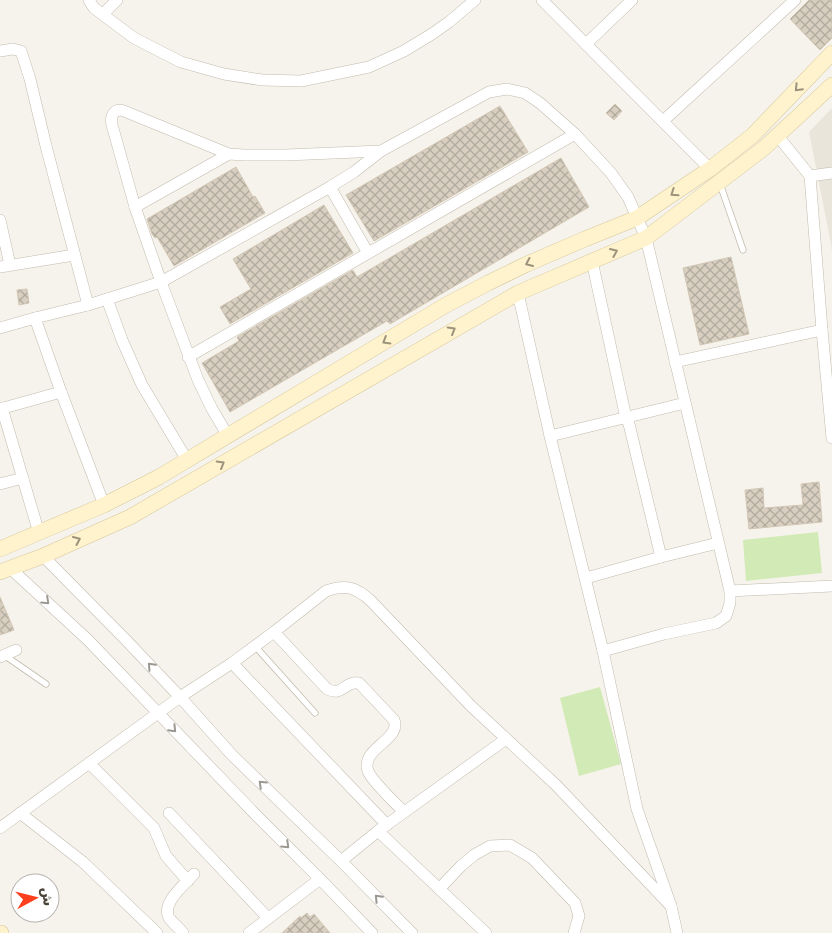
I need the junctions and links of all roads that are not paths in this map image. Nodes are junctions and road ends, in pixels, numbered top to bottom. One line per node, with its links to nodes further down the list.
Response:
1 (89, 0): 7 (street)
2 (117, 0): 7 (street)
3 (475, 0): 7 (street)
4 (542, 0): 8 (street)
5 (632, 0): 8 (street)
6 (795, 0): 12 (street)
7 (103, 14)
8 (586, 44): 12 (street)
9 (0, 51): 28 (street)
10 (832, 53): 17 (main road, one-way to 17)
11 (832, 85): 14 (main road)
12 (663, 121): 17 (street)
13 (575, 134): 15 (street); 23 (street); 27 (street)
14 (777, 135): 19 (street); 20 (main road)
15 (380, 152): 16 (street); 21 (street)
16 (229, 154): 22 (street); 22 (street)
17 (710, 169): 23 (main road, one-way to 23)
18 (832, 173): 19 (street)
19 (810, 176): 37 (street)
20 (719, 182): 25 (main road); 26 (lane)
21 (330, 188): 27 (street); 31 (street)
22 (135, 207): 31 (street)
23 (638, 218): 25 (street); 44 (main road, one-way to 44)
24 (0, 220): 30 (street)
25 (646, 238): 29 (main road, one-way to 25); 39 (street)
26 (743, 250)
27 (368, 252): 38 (street)
28 (74, 255): 30 (street); 34 (street)
29 (592, 262): 32 (main road); 43 (street)
30 (5, 266)
31 (161, 282): 33 (street); 38 (street)
32 (518, 293): 45 (street); 54 (main road, one-way to 32)
33 (107, 298): 34 (street); 47 (street)
34 (88, 305): 35 (street)
35 (35, 318): 36 (street); 40 (street)
36 (0, 328)
37 (822, 330): 39 (street); 46 (street)
38 (188, 356): 44 (street)
39 (675, 362): 41 (street)
40 (61, 392): 42 (street); 50 (street)
41 (685, 403): 43 (street); 52 (street)
42 (1, 408): 48 (street)
43 (626, 418): 45 (street); 55 (street)
44 (228, 436): 47 (main road)
45 (550, 436): 57 (street)
46 (832, 438)
47 (187, 460): 50 (main road)
48 (23, 478): 49 (street); 51 (street)
49 (0, 484)
50 (104, 505): 51 (main road)
51 (39, 533): 53 (main road)
52 (718, 543): 55 (street); 59 (street)
53 (0, 549)
54 (43, 556): 56 (main road); 67 (street, one-way to 54)
55 (661, 557): 57 (street)
56 (5, 570): 68 (street, one-way to 68)
57 (586, 578): 63 (street)
58 (832, 586): 59 (street)
59 (730, 592): 63 (street)
60 (274, 632): 61 (street); 70 (street); 72 (street)
61 (255, 646): 65 (street); 69 (lane)
62 (16, 650): 64 (street)
63 (603, 651): 80 (street)
64 (2, 656): 66 (lane)
65 (232, 662): 67 (street); 76 (street)
66 (46, 684)
67 (180, 697): 68 (street); 77 (street, one-way to 67)
68 (158, 713): 71 (street); 78 (street, one-way to 78)
69 (315, 713)
70 (506, 739): 72 (street); 80 (street)
71 (89, 763): 73 (street); 84 (street)
72 (404, 812): 76 (street)
73 (20, 813): 75 (street); 83 (street)
74 (169, 813): 81 (street)
75 (0, 828)
76 (383, 828): 77 (street); 79 (street)
77 (341, 861): 86 (street, one-way to 77)
78 (320, 879): 81 (street); 85 (street)
79 (439, 889): 87 (street); 88 (street)
80 (672, 906): 89 (street)
81 (268, 918): 82 (street)
82 (254, 931)
83 (157, 933)
84 (183, 933)
85 (372, 933)
86 (412, 933)
87 (486, 933)
88 (574, 933)
89 (677, 933)

